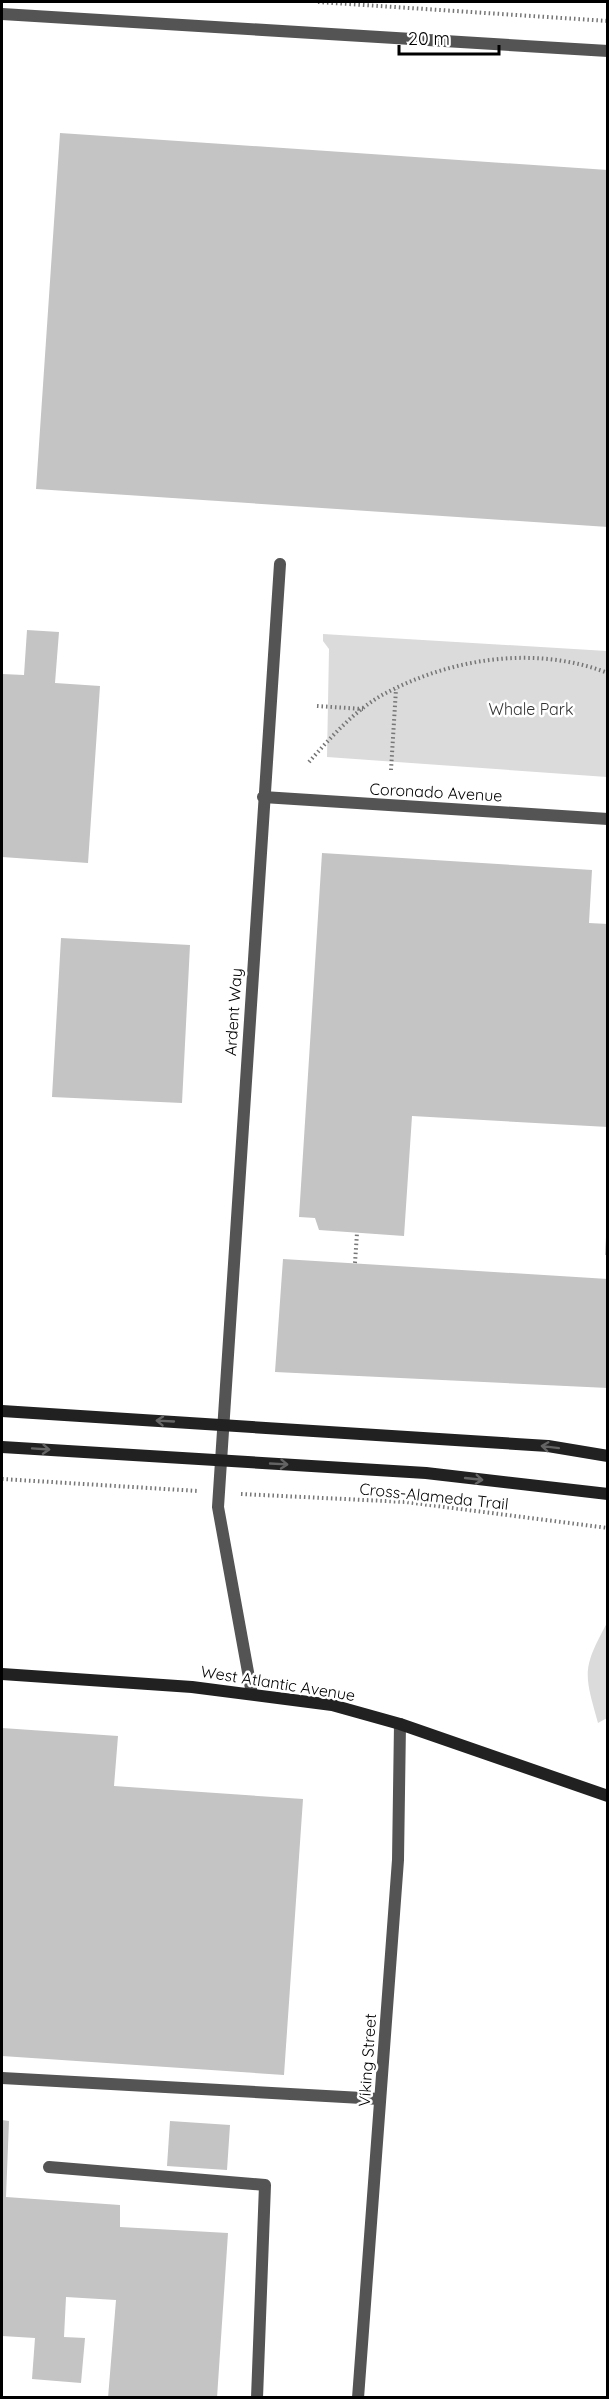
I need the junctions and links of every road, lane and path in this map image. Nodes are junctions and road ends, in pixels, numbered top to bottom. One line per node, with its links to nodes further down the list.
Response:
1 (318, 2): 2 (path)
2 (386, 4): 4 (path)
3 (2, 14): 5 (street)
4 (608, 21)
5 (608, 51)
6 (280, 564): 13 (street, Ardent Way)
7 (608, 673): 8 (path)
8 (396, 689): 10 (path); 12 (path)
9 (317, 706): 10 (path)
10 (364, 709): 11 (path)
11 (309, 762)
12 (391, 770)
13 (263, 797): 14 (street, Coronado Avenue); 18 (street, Ardent Way)
14 (608, 819)
15 (357, 1233): 16 (path)
16 (355, 1263)
17 (2, 1412): 18 (street, one-way to 17)
18 (223, 1426): 20 (street, one-way to 18); 21 (street, Ardent Way)
19 (2, 1447): 21 (street, one-way to 21)
20 (608, 1456)
21 (221, 1462): 24 (street, one-way to 24); 28 (street, Ardent Way)
22 (2, 1479): 23 (path)
23 (176, 1490)
24 (608, 1494)
25 (258, 1495): 26 (path, Cross-Alameda Trail)
26 (608, 1528)
27 (2, 1674): 28 (street, West Atlantic Avenue)
28 (252, 1694): 29 (street, West Atlantic Avenue)
29 (400, 1724): 30 (street, West Atlantic Avenue); 32 (street, Viking Street)
30 (608, 1796)
31 (2, 2078): 32 (street)
32 (380, 2099): 35 (street, Viking Street)
33 (49, 2167): 34 (street)
34 (257, 2397)
35 (358, 2397)

